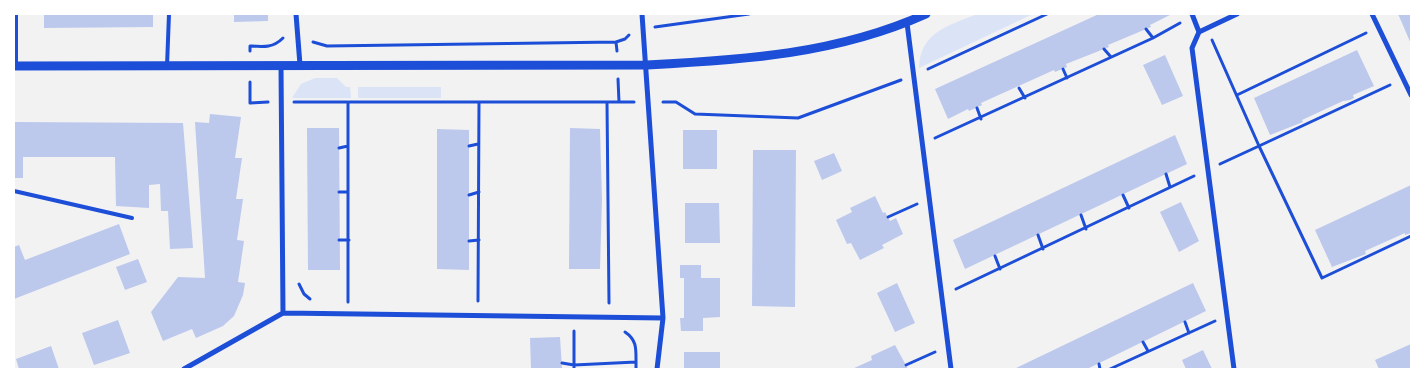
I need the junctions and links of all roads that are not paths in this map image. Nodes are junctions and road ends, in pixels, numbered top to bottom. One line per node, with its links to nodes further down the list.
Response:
1 (16, 14): 13 (lane)
2 (169, 14): 14 (lane)
3 (296, 14): 11 (street)
4 (642, 14): 12 (street)
5 (926, 14): 9 (street)
6 (1192, 14): 10 (street)
7 (1237, 14): 10 (street)
8 (1372, 14): 16 (street)
9 (907, 22): 12 (street); 23 (street)
10 (1199, 32): 24 (street)
11 (300, 65): 12 (street); 15 (street)
12 (647, 65): 20 (street)
13 (15, 66): 14 (street)
14 (167, 66): 15 (street)
15 (281, 66): 19 (street)
16 (1411, 95)
17 (14, 191): 18 (lane)
18 (132, 218)
19 (283, 313): 20 (street); 21 (street)
20 (662, 318): 22 (street)
21 (184, 369)
22 (657, 369)
23 (951, 369)
24 (1234, 369)

